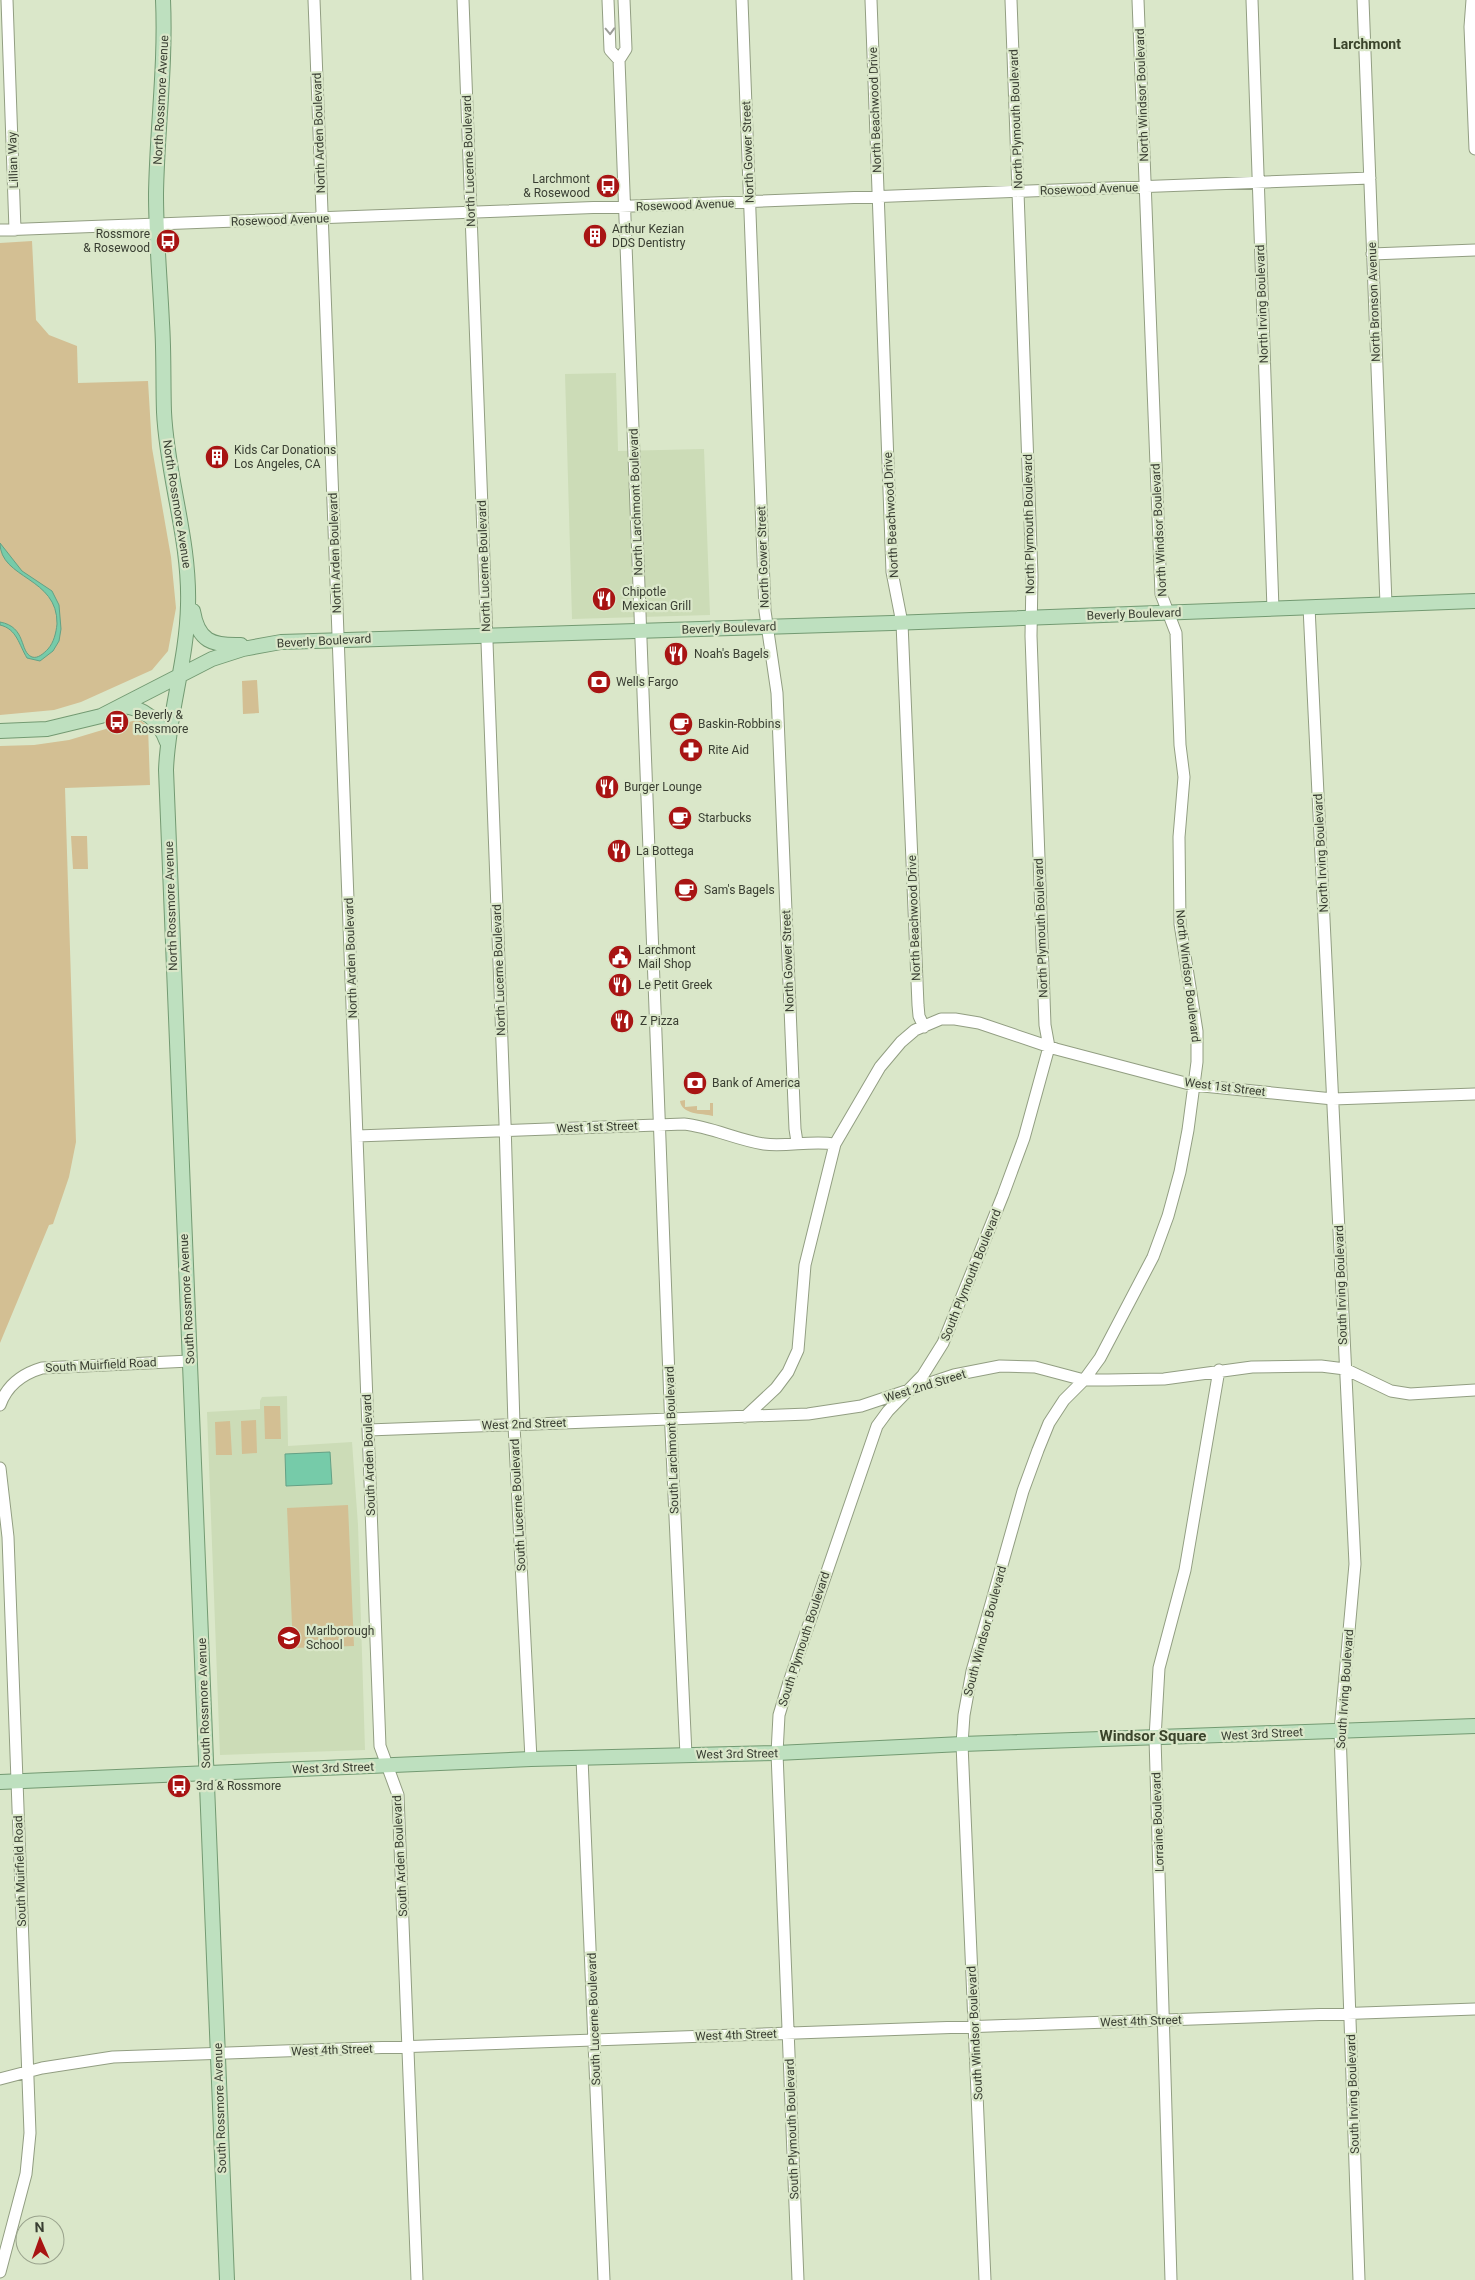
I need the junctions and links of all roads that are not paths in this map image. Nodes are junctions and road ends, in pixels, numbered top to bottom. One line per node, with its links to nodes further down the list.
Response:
1 (7, 0): 27 (street, Lillian Way)
2 (163, 0): 25 (main road, North Rossmore Avenue)
3 (314, 0): 24 (street, North Arden Boulevard)
4 (463, 0): 23 (street, North Lucerne Boulevard)
5 (608, 0): 14 (street, North Larchmont Boulevard, one-way to 14)
6 (624, 0): 14 (street, North Larchmont Boulevard)
7 (742, 0): 21 (street, North Gower Street)
8 (871, 0): 20 (street, North Beachwood Drive)
9 (1012, 0): 19 (street, North Plymouth Boulevard)
10 (1138, 0): 18 (street, North Windsor Boulevard)
11 (1252, 0): 17 (street, North Irving Boulevard)
12 (1363, 0): 16 (street, North Bronson Avenue)
13 (1472, 0): 15 (street)
14 (619, 60): 22 (street, North Larchmont Boulevard)
15 (1475, 149)
16 (1370, 178): 17 (street, Rosewood Avenue); 29 (street, North Bronson Avenue)
17 (1258, 182): 18 (street, Rosewood Avenue); 34 (street, North Irving Boulevard)
18 (1145, 187): 19 (street, Rosewood Avenue); 35 (street, North Windsor Boulevard)
19 (1018, 192): 20 (street, Rosewood Avenue); 36 (street, North Plymouth Boulevard)
20 (878, 197): 21 (street, Rosewood Avenue); 37 (street, North Beachwood Drive)
21 (750, 202): 22 (street, Rosewood Avenue); 38 (street, North Gower Street)
22 (625, 207): 23 (street, Rosewood Avenue); 39 (street, North Larchmont Boulevard)
23 (471, 213): 24 (street, Rosewood Avenue); 40 (street, North Lucerne Boulevard)
24 (322, 218): 25 (street, Rosewood Avenue); 41 (street, North Arden Boulevard)
25 (157, 225): 27 (street, Rosewood Avenue); 30 (main road, North Rossmore Avenue)
26 (0, 230): 27 (street, Rosewood Avenue)
27 (15, 230)
28 (1475, 250): 29 (street)
29 (1372, 254): 32 (street, North Bronson Avenue)
30 (188, 587): 42 (main road); 43 (main road, North Rossmore Avenue)
31 (1475, 601): 32 (main road, Beverly Boulevard)
32 (1386, 604): 33 (main road, Beverly Boulevard)
33 (1309, 607): 34 (main road, Beverly Boulevard); 51 (street, North Irving Boulevard)
34 (1273, 609): 35 (main road, Beverly Boulevard)
35 (1167, 613): 36 (main road, Beverly Boulevard); 49 (street, North Windsor Boulevard)
36 (1031, 618): 37 (main road, Beverly Boulevard); 48 (street, North Plymouth Boulevard)
37 (902, 623): 38 (main road, Beverly Boulevard); 47 (street, North Beachwood Drive)
38 (767, 627): 39 (main road, Beverly Boulevard); 56 (street, North Gower Street)
39 (641, 631): 40 (main road, Beverly Boulevard); 52 (street, North Larchmont Boulevard)
40 (486, 635): 41 (main road, Beverly Boulevard); 54 (street, North Lucerne Boulevard)
41 (338, 640): 42 (main road, Beverly Boulevard); 55 (street, North Arden Boulevard)
42 (281, 642): 43 (main road, Beverly Boulevard)
43 (179, 676): 44 (main road, Beverly Boulevard); 46 (main road, North Rossmore Avenue)
44 (122, 706): 45 (main road, Beverly Boulevard); 46 (main road)
45 (0, 731)
46 (167, 744): 53 (main road, North Rossmore Avenue)
47 (924, 1027): 48 (street, West 1st Street); 57 (street, West 1st Street)
48 (1049, 1047): 49 (street, West 1st Street); 63 (street, South Plymouth Boulevard)
49 (1193, 1086): 51 (street, West 1st Street); 61 (street, South Windsor Boulevard)
50 (1475, 1094): 51 (street, West 1st Street)
51 (1333, 1099): 59 (street, South Irving Boulevard)
52 (660, 1124): 54 (street, West 1st Street); 56 (street, West 1st Street); 66 (street, South Larchmont Boulevard)
53 (180, 1127): 58 (main road, South Rossmore Avenue)
54 (505, 1131): 55 (street, West 1st Street); 67 (street, South Lucerne Boulevard)
55 (357, 1136): 68 (street, South Arden Boulevard)
56 (797, 1142): 57 (street, West 1st Street)
57 (834, 1144): 65 (street, West 1st Street)
58 (190, 1361): 64 (street, South Muirfield Road); 80 (main road, South Rossmore Avenue)
59 (1344, 1368): 60 (street, West 2nd Street); 62 (street, West 2nd Street); 72 (street, South Irving Boulevard)
60 (1219, 1370): 61 (street, West 2nd Street); 73 (street, Lorraine Boulevard)
61 (1084, 1380): 63 (street, West 2nd Street); 74 (street, South Windsor Boulevard)
62 (1475, 1390)
63 (906, 1392): 65 (street, West 2nd Street); 75 (street, South Plymouth Boulevard)
64 (0, 1405)
65 (745, 1417): 66 (street, West 2nd Street)
66 (671, 1419): 67 (street, West 2nd Street); 76 (street, South Larchmont Boulevard)
67 (514, 1424): 68 (street, West 2nd Street); 78 (street, South Lucerne Boulevard)
68 (368, 1430): 79 (street, South Arden Boulevard)
69 (0, 1468): 70 (street, South Muirfield Road)
70 (5, 1585): 81 (street, South Muirfield Road)
71 (1475, 1726): 72 (main road, West 3rd Street)
72 (1340, 1730): 73 (main road, West 3rd Street); 84 (street, South Irving Boulevard)
73 (1155, 1738): 74 (main road, West 3rd Street); 85 (street, Lorraine Boulevard)
74 (962, 1744): 75 (main road, West 3rd Street); 86 (street, South Windsor Boulevard)
75 (777, 1753): 76 (main road, West 3rd Street); 87 (street, South Plymouth Boulevard)
76 (686, 1755): 77 (main road, West 3rd Street)
77 (582, 1758): 78 (main road, West 3rd Street); 88 (street, South Lucerne Boulevard)
78 (531, 1759): 79 (main road, West 3rd Street)
79 (388, 1766): 80 (main road, West 3rd Street); 89 (street, South Arden Boulevard)
80 (207, 1772): 81 (main road, West 3rd Street); 90 (main road, South Rossmore Avenue)
81 (17, 1781): 82 (main road, West 3rd Street); 91 (street, South Muirfield Road)
82 (0, 1782)
83 (1475, 2009): 84 (street, West 4th Street)
84 (1350, 2014): 85 (street, West 4th Street); 100 (street, South Irving Boulevard)
85 (1163, 2020): 86 (street, West 4th Street); 99 (street, Lorraine Boulevard)
86 (975, 2027): 87 (street, West 4th Street); 98 (street, South Windsor Boulevard)
87 (788, 2033): 88 (street, West 4th Street); 97 (street, South Plymouth Boulevard)
88 (595, 2040): 89 (street, West 4th Street); 96 (street, South Lucerne Boulevard)
89 (408, 2047): 90 (street, West 4th Street); 95 (street, South Arden Boulevard)
90 (218, 2054): 91 (street, West 4th Street); 94 (main road, South Rossmore Avenue)
91 (28, 2071): 92 (street, West 4th Street); 93 (street, South Muirfield Road)
92 (0, 2079)
93 (0, 2272)
94 (226, 2280)
95 (417, 2280)
96 (604, 2280)
97 (798, 2280)
98 (985, 2280)
99 (1171, 2280)
100 (1359, 2280)

